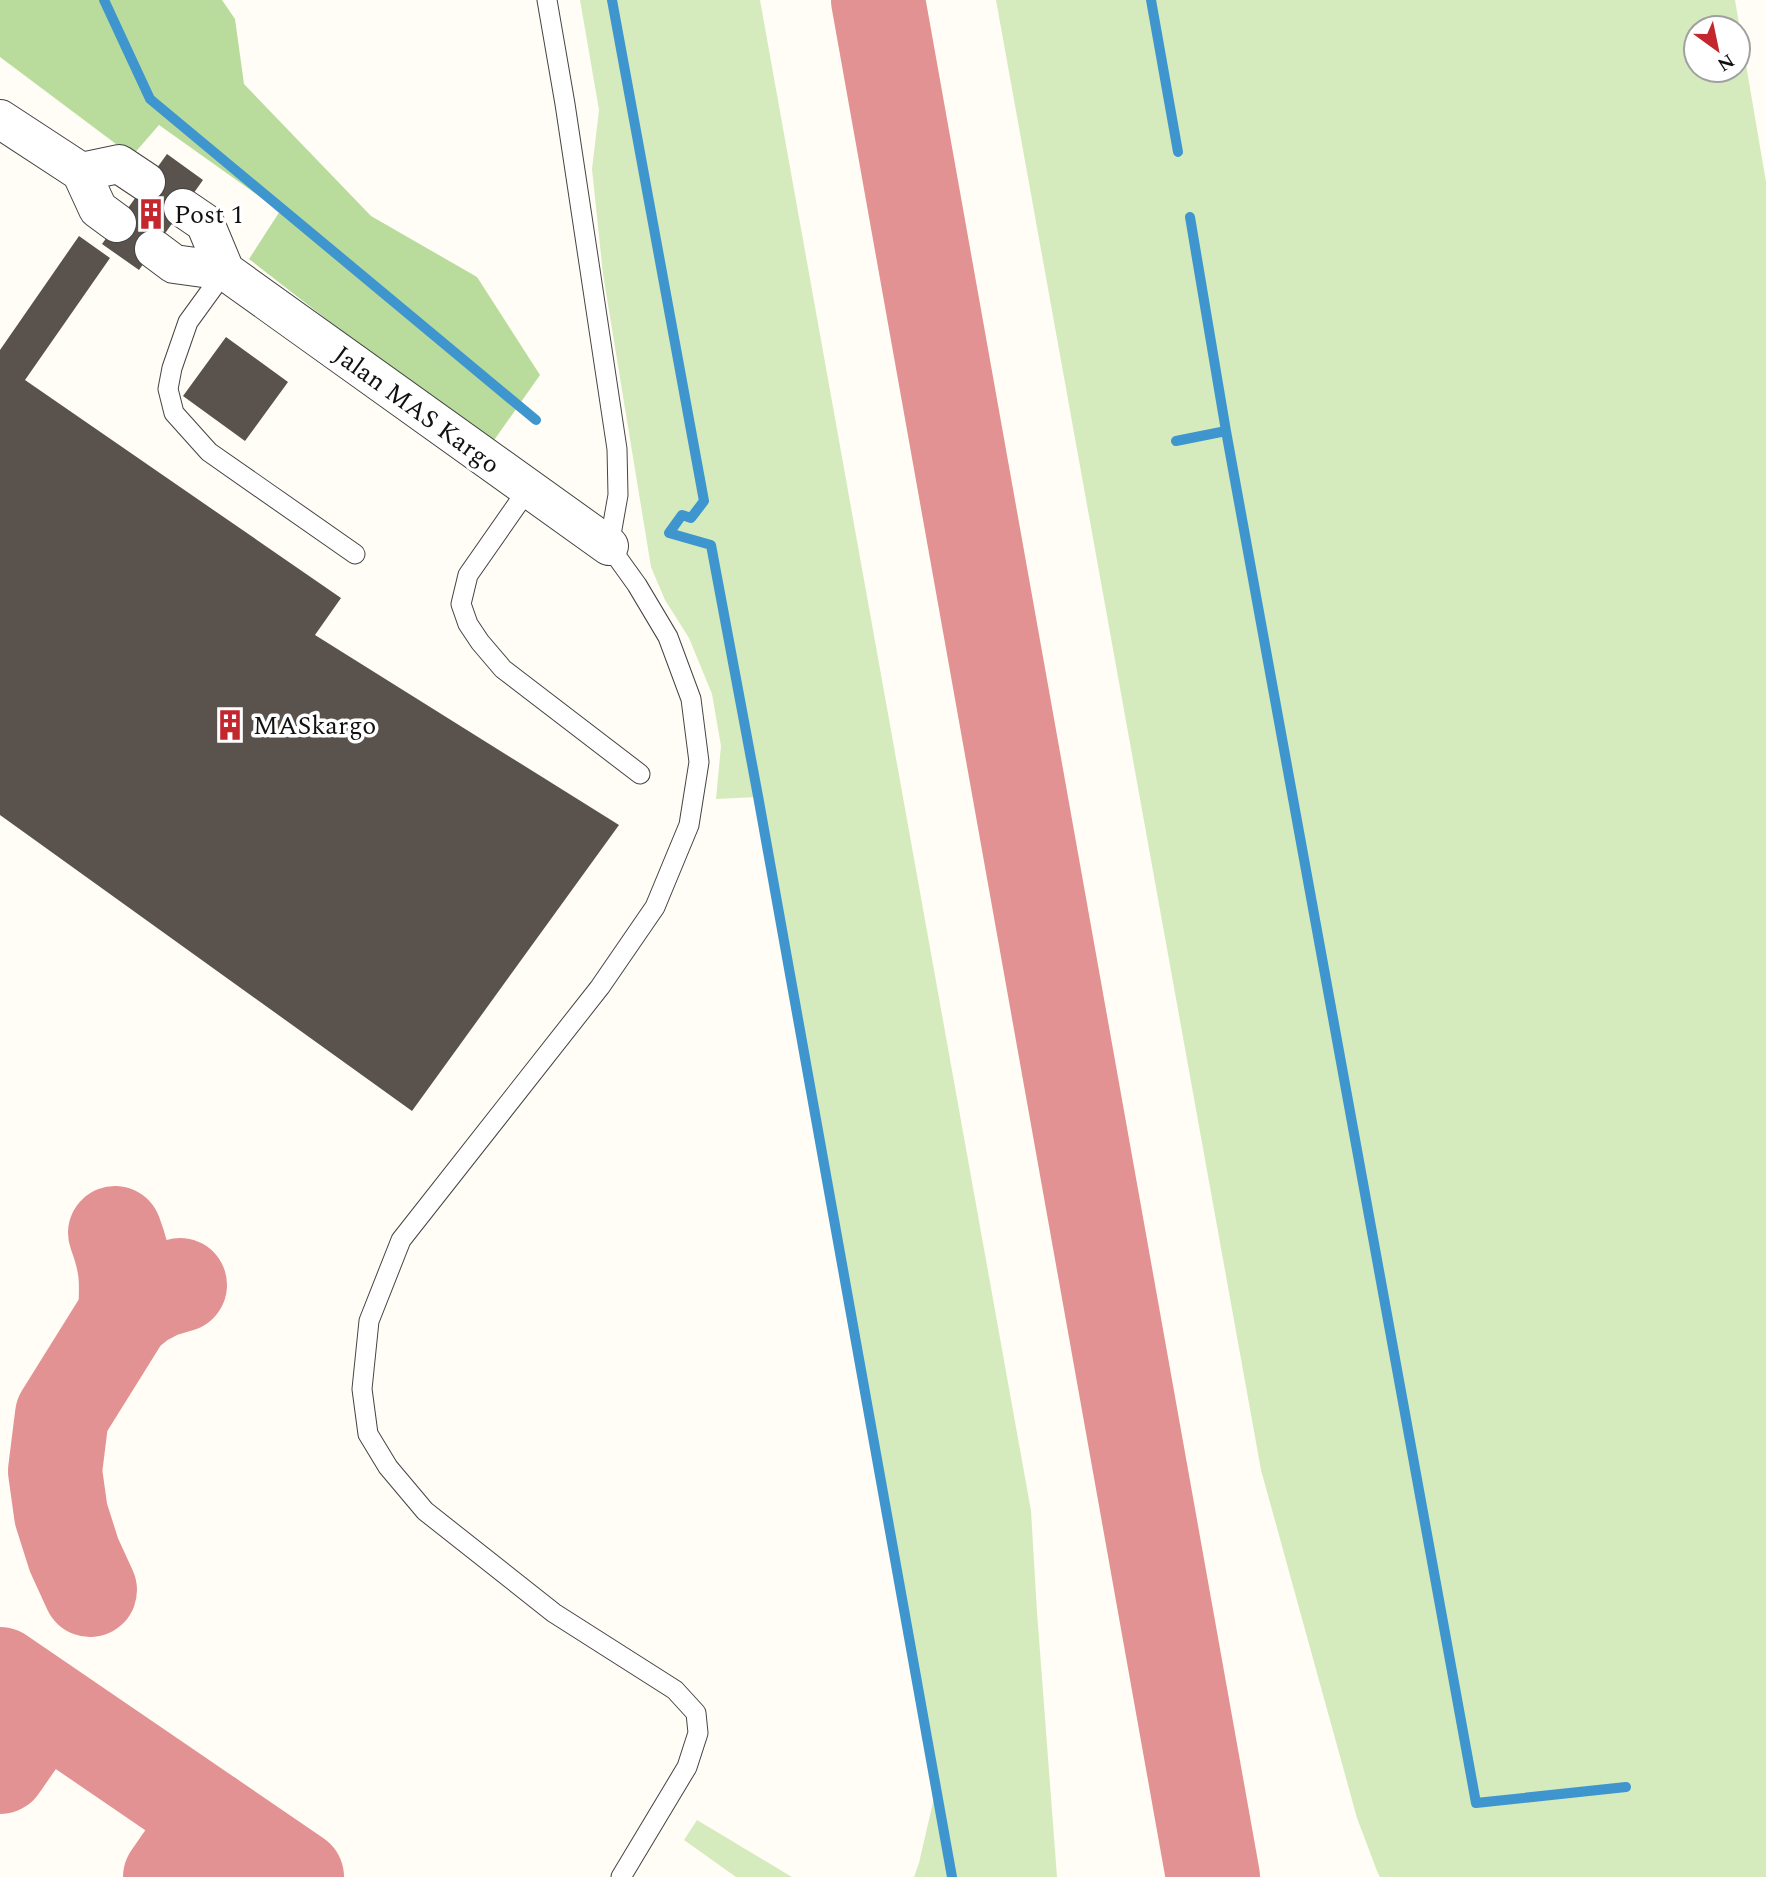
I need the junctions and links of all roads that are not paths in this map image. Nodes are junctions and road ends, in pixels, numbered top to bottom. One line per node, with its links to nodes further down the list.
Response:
1 (547, 0): 10 (lane)
2 (0, 119): 3 (street)
3 (81, 172): 4 (street); 6 (street)
4 (146, 182)
5 (183, 208): 8 (street)
6 (117, 223)
7 (154, 249): 8 (street, Jalan MAS Kargo)
8 (225, 271): 9 (street, Jalan MAS Kargo); 11 (lane)
9 (528, 489): 10 (street, Jalan MAS Kargo); 12 (lane)
10 (609, 546): 13 (lane)
11 (355, 554)
12 (640, 774)
13 (621, 1877)

